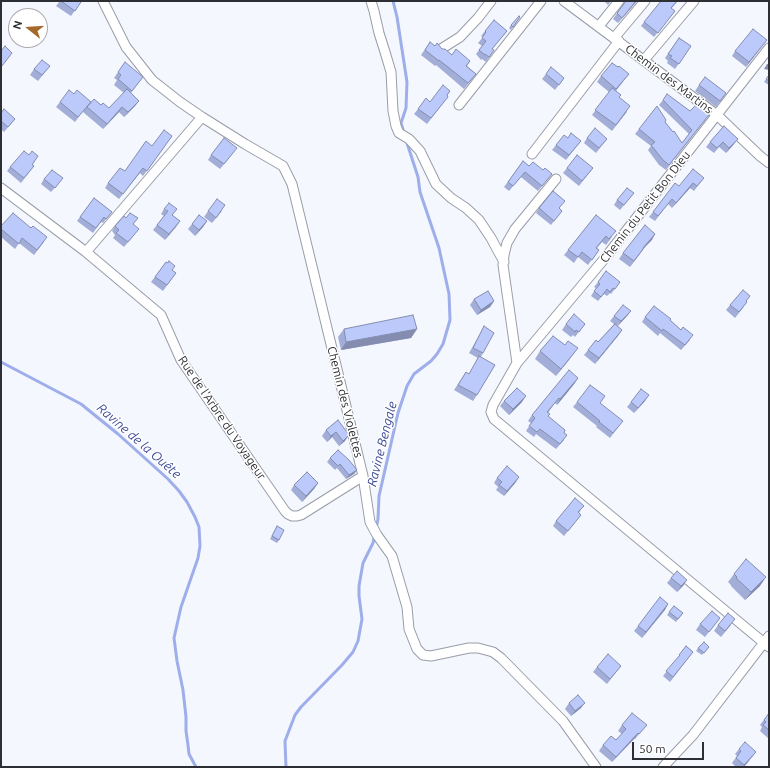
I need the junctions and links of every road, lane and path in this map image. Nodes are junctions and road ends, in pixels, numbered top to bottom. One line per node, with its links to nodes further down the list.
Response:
1 (103, 1): 16 (street, Chemin des Violettes)
2 (371, 1): 22 (street)
3 (491, 1): 12 (street)
4 (541, 1): 14 (street)
5 (564, 1): 9 (street, Chemin des Martins)
6 (619, 1): 9 (street)
7 (645, 1): 10 (street)
8 (694, 1): 13 (street)
9 (599, 26): 10 (street, Chemin des Martins)
10 (617, 40): 13 (street, Chemin des Martins); 17 (street)
11 (769, 48): 15 (street, Chemin du Petit Bon Dieu)
12 (440, 49)
13 (644, 60): 15 (street, Chemin des Martins)
14 (459, 105)
15 (717, 115): 18 (street, Chemin des Martins); 23 (street, Chemin du Petit Bon Dieu)
16 (202, 116): 21 (street); 24 (street, Chemin des Violettes)
17 (532, 154)
18 (769, 163)
19 (556, 179): 22 (street)
20 (1, 188): 21 (street, Rue de l'Arbre du Voyageur)
21 (86, 252): 24 (street, Rue de l'Arbre du Voyageur)
22 (504, 262): 23 (street)
23 (517, 363): 25 (street, Chemin du Petit Bon Dieu)
24 (363, 476): 26 (street, Chemin des Violettes)
25 (767, 642): 27 (street)
26 (596, 767)
27 (663, 767)

